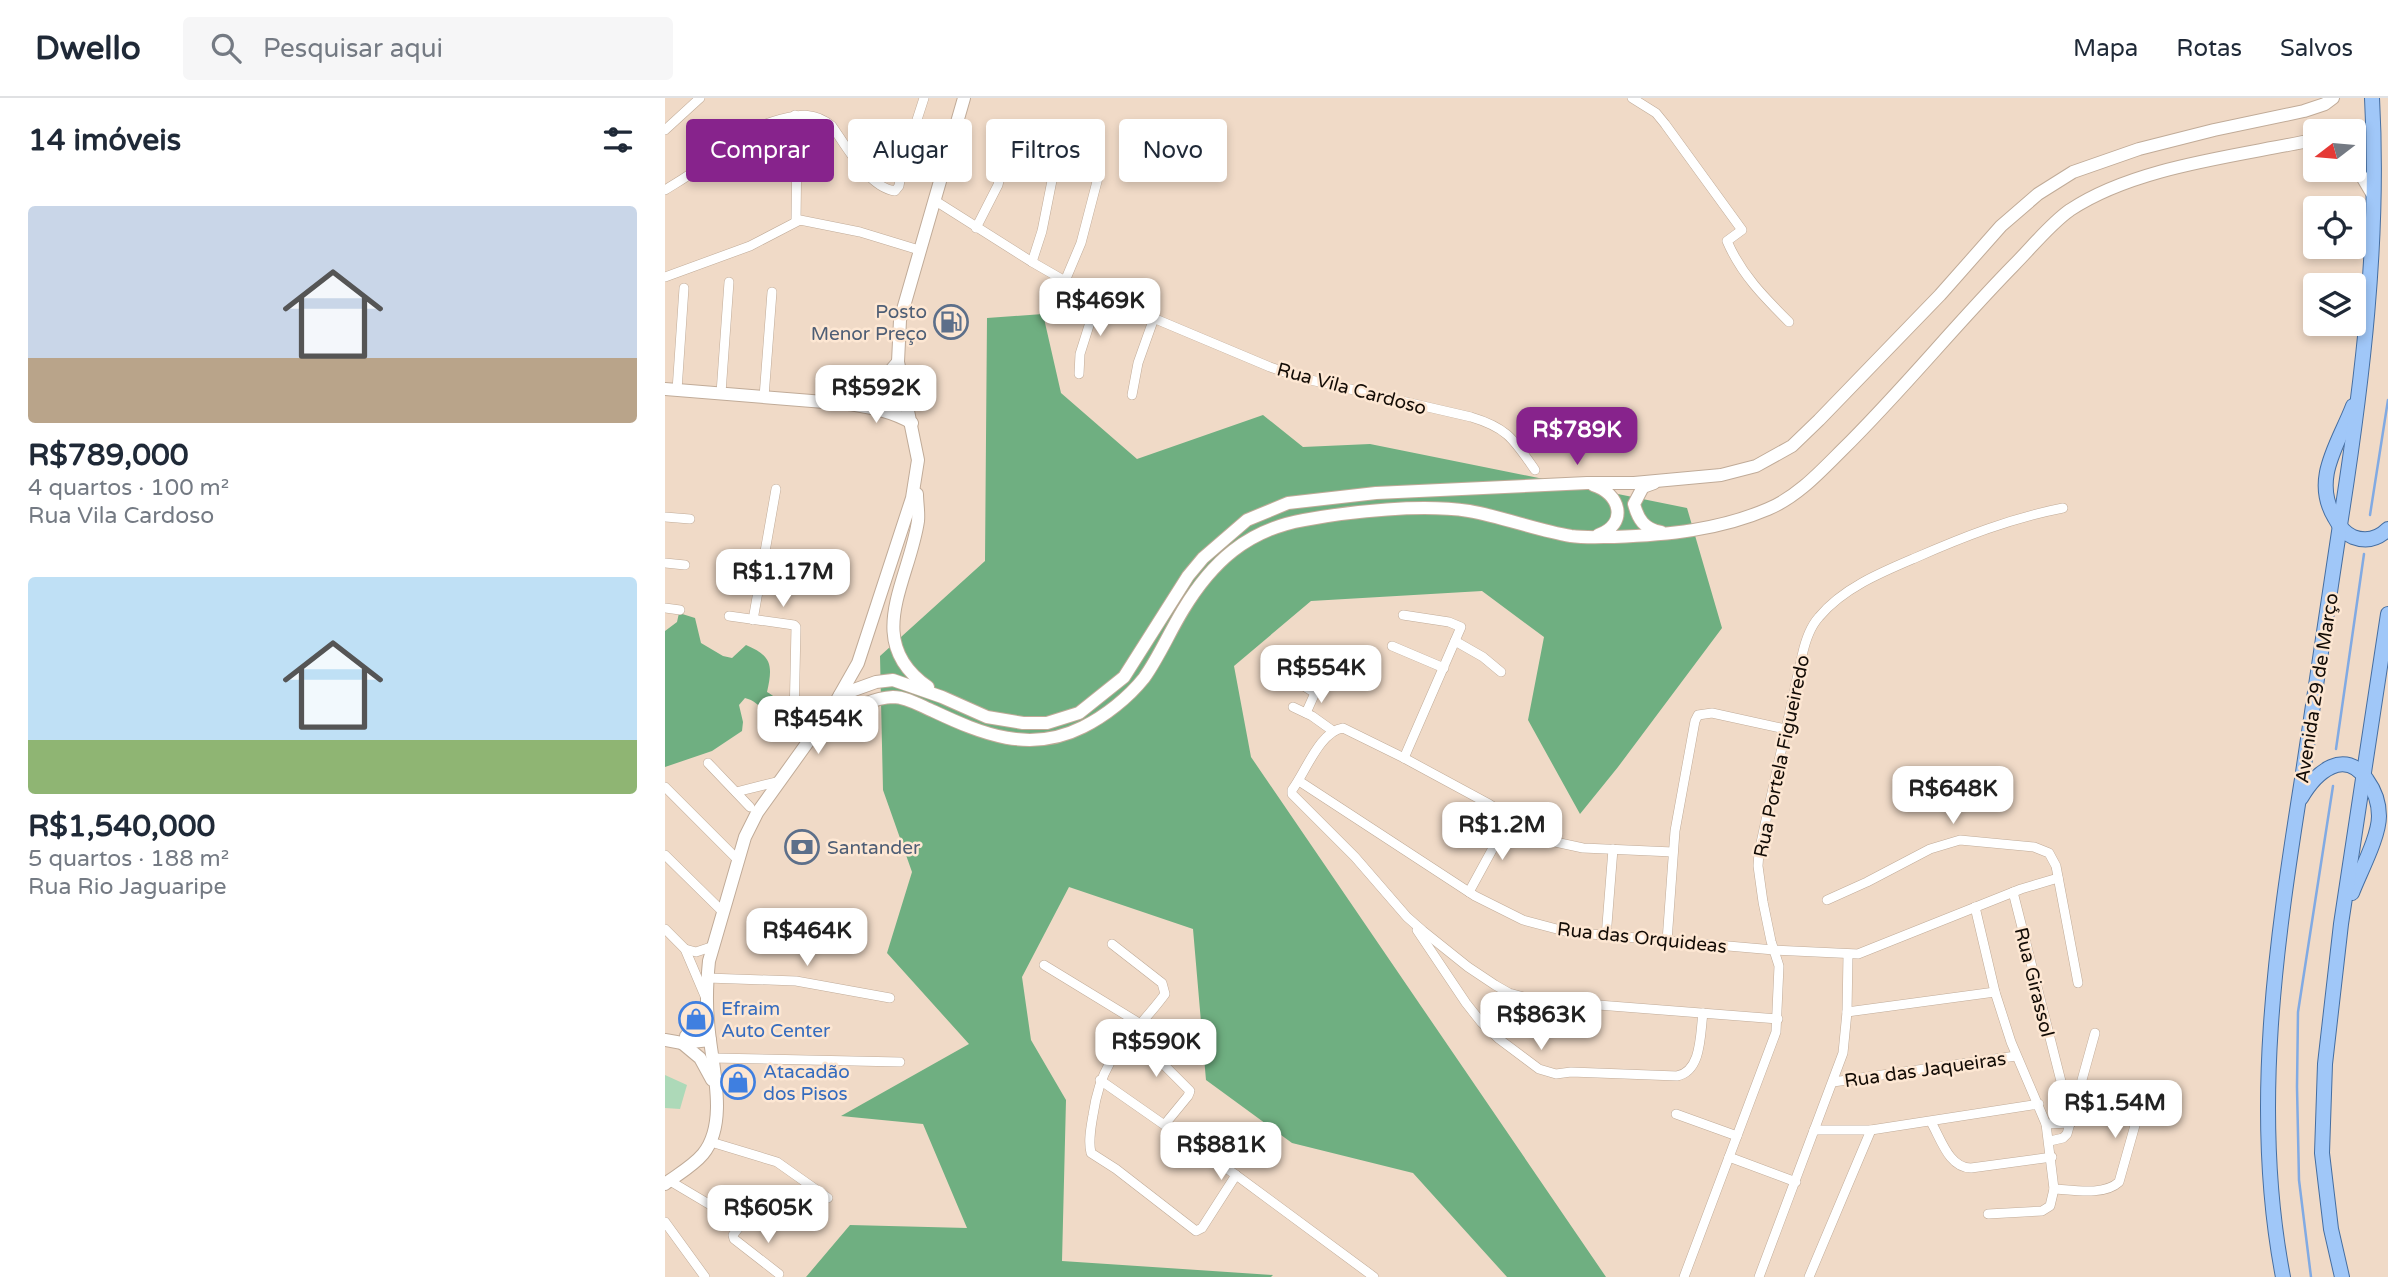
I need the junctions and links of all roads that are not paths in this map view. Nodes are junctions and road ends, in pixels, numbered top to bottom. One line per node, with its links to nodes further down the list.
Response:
1 (700, 98): 8 (street)
2 (924, 98): 7 (street)
3 (964, 98): 16 (main road)
4 (1632, 98): 28 (street)
5 (2333, 98): 42 (main road)
6 (2372, 98): 15 (main road, Avenida 29 de Março)
7 (795, 115): 14 (street); 17 (street)
8 (665, 130)
9 (2303, 142): 50 (main road)
10 (999, 182): 18 (street)
11 (1052, 182): 20 (street)
12 (1098, 182): 22 (street)
13 (2365, 182): 15 (main road)
14 (665, 190)
15 (2374, 197): 31 (main road, Avenida 29 de Março)
16 (934, 200): 18 (street, Rua Vila Cardoso); 19 (main road)
17 (796, 221): 19 (street); 21 (street)
18 (976, 228): 20 (street, Rua Vila Cardoso)
19 (919, 250): 29 (main road)
20 (1032, 262): 22 (street, Rua Vila Cardoso)
21 (665, 277)
22 (1065, 281): 26 (street, Rua Vila Cardoso)
23 (729, 282): 34 (street)
24 (684, 288): 32 (street)
25 (772, 292): 36 (street)
26 (1098, 297): 27 (street, Rua Vila Cardoso); 30 (street)
27 (1154, 318): 35 (street); 40 (street, Rua Vila Cardoso)
28 (1789, 322)
29 (898, 362): 33 (main road); 39 (main road)
30 (1079, 374)
31 (2360, 388): 48 (main road, Avenida 29 de Março); 48 (main road)
32 (671, 390): 34 (main road)
33 (873, 391): 37 (main road); 38 (main road)
34 (721, 393): 36 (main road)
35 (1132, 395)
36 (764, 397): 37 (main road)
37 (849, 404): 38 (main road)
38 (878, 408): 39 (main road)
39 (912, 423): 41 (main road)
40 (1535, 470)
41 (916, 480): 66 (main road); 67 (main road)
42 (1664, 480): 43 (main road); 50 (main road)
43 (1587, 483): 51 (main road); 67 (main road)
44 (776, 489): 59 (street)
45 (2063, 508): 71 (street, Rua Portela Figueiredo)
46 (665, 517): 47 (street)
47 (690, 519)
48 (2340, 527): 49 (main road); 81 (main road, Avenida 29 de Março)
49 (2388, 529)
50 (1669, 534): 51 (main road)
51 (1581, 537): 70 (main road)
52 (665, 563): 53 (street)
53 (685, 565)
54 (665, 608): 55 (street)
55 (680, 610)
56 (2388, 614): 62 (main road)
57 (1403, 615): 60 (street)
58 (729, 616): 59 (street)
59 (753, 620): 73 (street)
60 (1455, 641): 64 (street); 65 (street)
61 (1392, 646): 64 (street)
62 (2385, 647): 76 (main road)
63 (1273, 667): 69 (street)
64 (1444, 668): 74 (street)
65 (1501, 672)
66 (840, 695): 67 (main road); 70 (main road)
67 (942, 697)
68 (1293, 707): 69 (street)
69 (1306, 713): 72 (street)
70 (820, 725): 73 (main road)
71 (1785, 729): 85 (street); 102 (street, Rua Portela Figueiredo)
72 (1333, 731): 74 (street); 77 (street)
73 (811, 736): 78 (main road)
74 (1404, 758): 83 (street)
75 (708, 763): 80 (street)
76 (2363, 774): 81 (main road); 95 (main road); 95 (main road)
77 (1299, 780): 89 (street, Rua das Orquideas); 94 (street)
78 (780, 781): 80 (street); 87 (main road)
79 (665, 787): 87 (street)
80 (736, 792): 82 (street)
81 (2298, 805): 153 (main road, Avenida 29 de Março)
82 (750, 807)
83 (1510, 817): 84 (street); 89 (street)
84 (1613, 849): 85 (street); 97 (street)
85 (1673, 852): 98 (street)
86 (665, 855): 93 (street)
87 (738, 860): 93 (main road)
88 (2058, 878): 90 (street, Rua das Orquideas); 91 (street); 106 (street)
89 (1469, 892): 97 (street, Rua das Orquideas)
90 (2013, 892): 92 (street, Rua das Orquideas); 127 (street, Rua Girassol)
91 (1827, 900)
92 (1975, 907): 103 (street, Rua das Orquideas); 107 (street)
93 (723, 912): 100 (main road)
94 (1407, 917): 111 (street); 111 (street)
95 (2341, 924): 154 (main road)
96 (665, 929): 101 (street)
97 (1606, 937): 98 (street, Rua das Orquideas)
98 (1667, 941): 102 (street, Rua das Orquideas)
99 (1112, 944): 113 (street)
100 (714, 946): 101 (street); 105 (main road)
101 (685, 949): 109 (street)
102 (1774, 950): 103 (street, Rua das Orquideas); 112 (street, Rua Portela Figueiredo)
103 (1848, 955): 110 (street)
104 (1044, 965): 113 (street)
105 (707, 978): 108 (street); 109 (main road)
106 (2078, 983)
107 (1995, 992): 110 (street); 119 (street)
108 (890, 998)
109 (707, 1004): 116 (main road); 118 (main road)
110 (1847, 1012): 123 (street)
111 (1703, 1013): 112 (street)
112 (1778, 1019): 135 (street, Rua Portela Figueiredo)
113 (1139, 1023): 114 (street)
114 (1131, 1032): 122 (street); 131 (street)
115 (2095, 1032): 127 (street)
116 (709, 1036): 118 (main road); 120 (main road)
117 (665, 1039): 118 (main road)
118 (684, 1039): 124 (main road)
119 (2016, 1056): 123 (street, Rua das Jaqueiras); 125 (street)
120 (712, 1058): 121 (street); 124 (main road)
121 (900, 1062)
122 (1100, 1080): 131 (street); 140 (street)
123 (1833, 1082): 133 (street)
124 (716, 1088): 137 (main road)
125 (2039, 1104): 129 (street); 132 (street)
126 (2141, 1104): 143 (street)
127 (2076, 1107): 130 (street)
128 (1676, 1114): 135 (street)
129 (1931, 1122): 134 (street); 139 (street)
130 (2071, 1123): 132 (street); 136 (street)
131 (1165, 1124): 140 (street)
132 (2046, 1124): 136 (street)
133 (1814, 1130): 134 (street); 142 (street)
134 (1871, 1130): 152 (street)
135 (1737, 1136): 138 (street, Rua Portela Figueiredo)
136 (2050, 1141): 139 (street)
137 (711, 1142): 141 (main road); 144 (street)
138 (1729, 1157): 142 (street); 150 (street, Rua Portela Figueiredo)
139 (2052, 1157): 143 (street)
140 (1236, 1175): 149 (street)
141 (667, 1182): 147 (street)
142 (1796, 1182): 151 (street)
143 (2054, 1189): 145 (street)
144 (828, 1198)
145 (1988, 1214)
146 (665, 1222): 148 (street)
147 (779, 1274)
148 (705, 1277)
149 (1374, 1277)
150 (1684, 1277)
151 (1759, 1277)
152 (1809, 1277)
153 (2283, 1277)
154 (2342, 1277)

